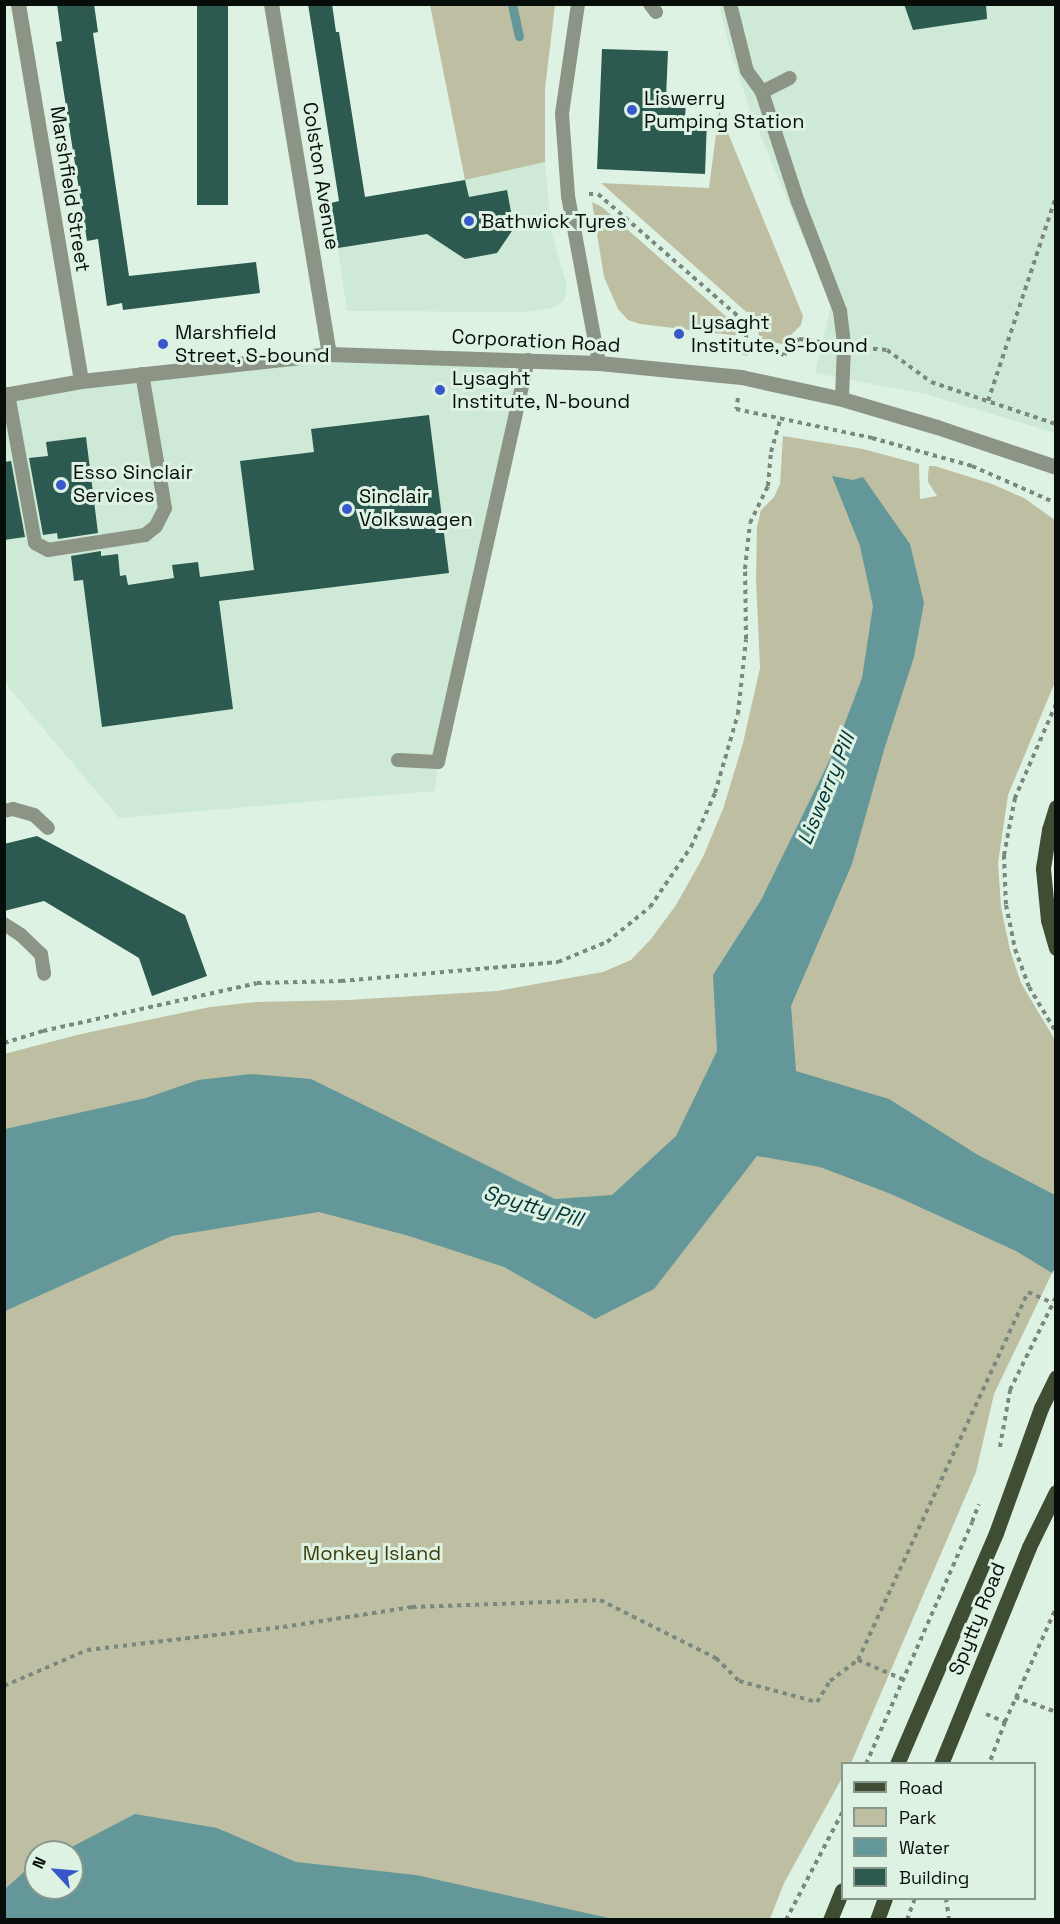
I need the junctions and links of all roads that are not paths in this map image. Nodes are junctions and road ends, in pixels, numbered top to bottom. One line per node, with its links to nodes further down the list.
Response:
1 (18, 4): 11 (street, Marshfield Street)
2 (271, 4): 7 (street, Colston Avenue)
3 (578, 4): 9 (lane)
4 (730, 4): 6 (lane)
5 (790, 78): 6 (lane)
6 (762, 92): 13 (lane)
7 (329, 354): 8 (street, Corporation Road); 10 (street, Corporation Road)
8 (528, 360): 9 (street, Corporation Road); 15 (lane)
9 (599, 363): 13 (street, Corporation Road)
10 (142, 374): 11 (street, Corporation Road); 12 (lane)
11 (81, 381): 12 (street, Corporation Road)
12 (6, 395)
13 (842, 399): 14 (street, Corporation Road)
14 (1054, 468)
15 (398, 760)
16 (1056, 807): 20 (main road)
17 (4, 811): 18 (lane)
18 (48, 828)
19 (4, 924): 21 (lane)
20 (1056, 948)
21 (44, 974)
22 (1056, 1377): 24 (main road, bridge)
23 (1056, 1492): 25 (main road, Spytty Road, bridge)
24 (898, 1762)
25 (942, 1762)
26 (841, 1894): 29 (main road)
27 (885, 1900): 28 (main road)
28 (877, 1919)
29 (830, 1920)

